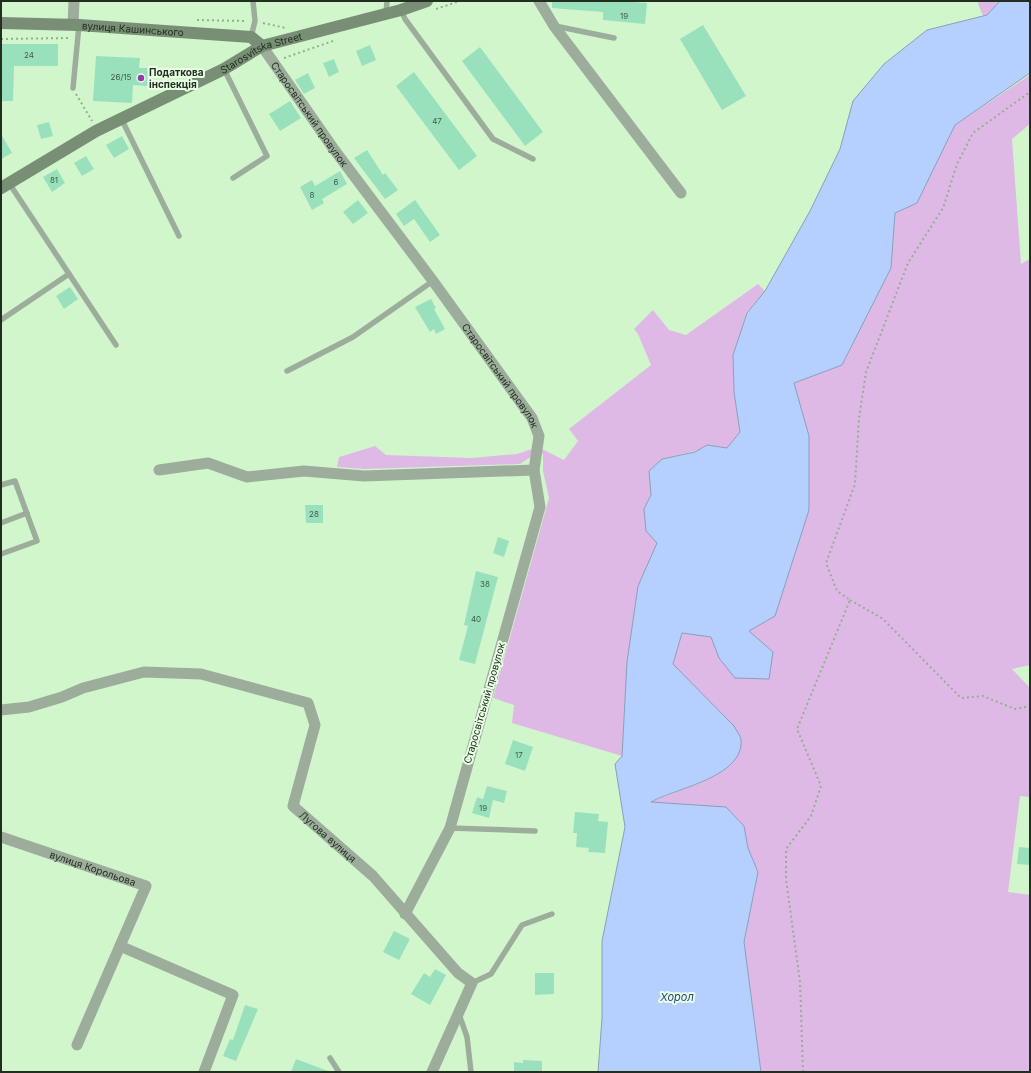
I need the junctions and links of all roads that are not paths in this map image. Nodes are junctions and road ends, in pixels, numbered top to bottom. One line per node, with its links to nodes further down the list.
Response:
1 (74, 1): 9 (street)
2 (253, 1): 11 (lane)
3 (387, 1): 7 (lane)
4 (427, 1): 6 (street, Starosvitska Street)
5 (539, 1): 10 (street)
6 (401, 10): 7 (street, Starosvitska Street); 17 (lane)
7 (386, 14): 13 (street, Starosvitska Street)
8 (1, 23): 9 (street, вулиця Кашинського)
9 (76, 25): 11 (street, вулиця Кашинського); 15 (lane)
10 (554, 26): 12 (lane); 20 (street)
11 (251, 37): 13 (street)
12 (614, 38)
13 (262, 46): 14 (street, Starosvitska Street); 23 (street, Старосвітський провулок)
14 (224, 69): 16 (street, Starosvitska Street); 18 (lane)
15 (73, 88)
16 (121, 118): 19 (street, Starosvitska Street); 21 (lane)
17 (533, 159)
18 (233, 178)
19 (5, 185): 22 (lane)
20 (681, 193)
21 (179, 236)
22 (69, 274): 24 (lane); 25 (lane)
23 (433, 281): 26 (lane); 28 (street, Старосвітський провулок)
24 (1, 320)
25 (116, 345)
26 (287, 371)
27 (159, 470): 28 (street)
28 (534, 470): 34 (street, Старосвітський провулок)
29 (1, 486): 30 (lane)
30 (27, 513): 31 (lane); 32 (lane)
31 (1, 523)
32 (1, 554)
33 (1, 710): 37 (street, Лугова вулиця)
34 (450, 828): 35 (lane); 37 (street, Старосвітський провулок)
35 (535, 831)
36 (1, 837): 39 (street, вулиця Корольова)
37 (405, 914): 40 (street, Лугова вулиця)
38 (552, 914): 40 (lane)
39 (120, 946): 42 (street, вулиця Корольова); 44 (street)
40 (472, 983): 41 (street)
41 (458, 1011): 46 (street); 47 (lane)
42 (76, 1045)
43 (330, 1058): 45 (lane)
44 (204, 1072)
45 (339, 1072)
46 (432, 1072)
47 (471, 1072)

